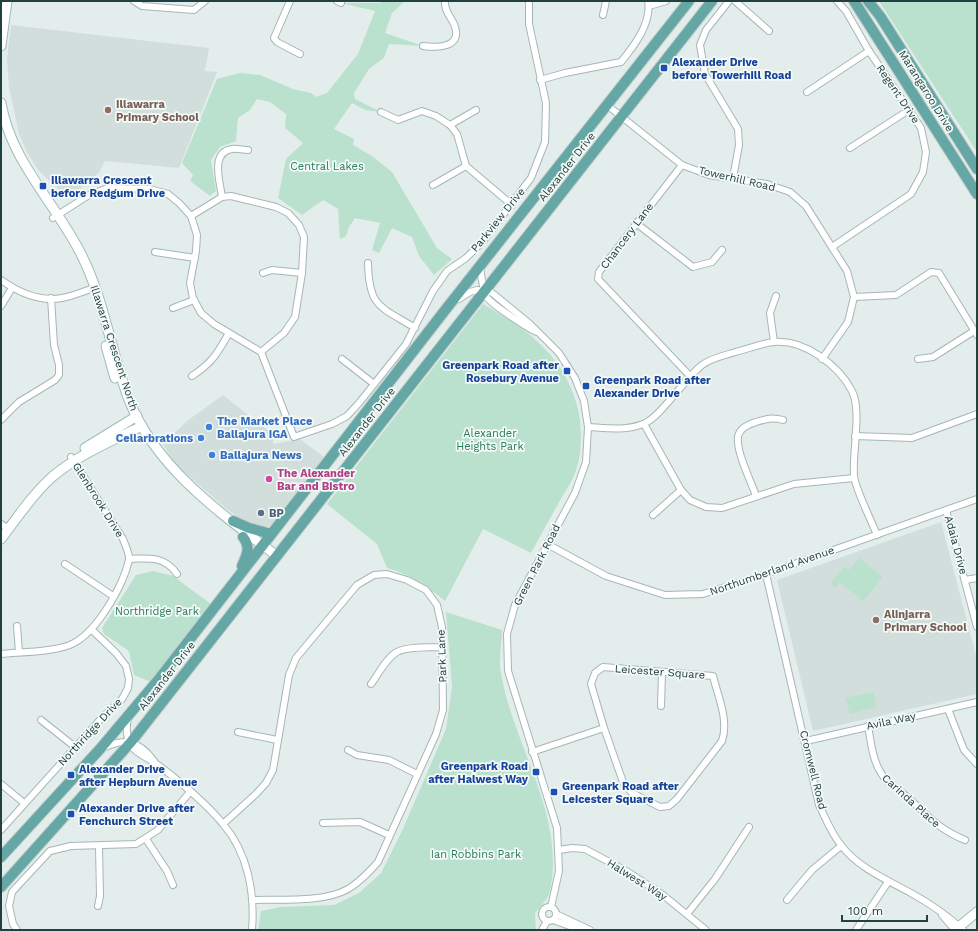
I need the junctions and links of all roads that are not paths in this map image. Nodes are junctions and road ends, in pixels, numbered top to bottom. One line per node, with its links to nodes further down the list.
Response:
1 (2, 1): 19 (main road)
2 (7, 1): 21 (main road)
3 (134, 1): 4 (street)
4 (205, 1)
5 (290, 1): 24 (street)
6 (445, 1): 22 (street)
7 (529, 1): 25 (street, Parkview Drive)
8 (606, 1): 18 (street)
9 (666, 1): 17 (street)
10 (689, 1): 28 (main road, Alexander Drive)
11 (712, 1): 33 (main road, Alexander Drive)
12 (729, 1): 42 (street)
13 (735, 1): 20 (street)
14 (837, 1): 23 (street, Regent Drive)
15 (854, 1): 38 (main road, Marangaroo Drive)
16 (868, 1): 32 (main road, Marangaroo Drive)
17 (648, 4): 25 (street)
18 (603, 15)
19 (1, 17)
20 (769, 31)
21 (1, 46)
22 (423, 46)
23 (869, 51): 26 (street); 30 (street, Regent Drive)
24 (300, 54)
25 (540, 80): 46 (street, Parkview Drive)
26 (807, 92)
27 (1, 103): 47 (main road, Illawarra Crescent North)
28 (606, 105): 33 (street, Towerhill Road); 55 (main road, Alexander Drive)
29 (476, 110): 35 (street)
30 (909, 110): 36 (street); 50 (street, Regent Drive)
31 (382, 112): 35 (street)
32 (942, 113): 38 (main road); 41 (main road, Marangaroo Drive)
33 (621, 117): 39 (street, Towerhill Road); 61 (main road, Alexander Drive)
34 (1, 122): 47 (main road, Illawarra Crescent North)
35 (450, 125): 40 (street)
36 (850, 148)
37 (248, 150): 45 (street)
38 (955, 159): 44 (main road, Marangaroo Drive)
39 (682, 165): 42 (street, Towerhill Road); 49 (street, Chancery Lane)
40 (466, 166): 43 (street); 46 (street)
41 (977, 169)
42 (733, 178): 50 (street, Towerhill Road)
43 (433, 186)
44 (977, 194)
45 (222, 197): 48 (street); 57 (street)
46 (512, 204): 69 (street, Parkview Drive)
47 (55, 216): 48 (street); 60 (main road, Illawarra Crescent North)
48 (191, 216): 53 (street)
49 (636, 223): 51 (street); 78 (street, Chancery Lane)
50 (832, 247): 63 (street, Towerhill Road)
51 (722, 250)
52 (155, 252): 53 (street)
53 (195, 258): 65 (street)
54 (368, 263): 69 (street)
55 (480, 266): 61 (street); 68 (main road, Alexander Drive)
56 (263, 273): 57 (street)
57 (302, 273): 73 (street)
58 (1, 280): 59 (street)
59 (12, 288): 64 (street); 66 (street)
60 (92, 288): 64 (street); 81 (main road, Illawarra Crescent North)
61 (485, 292): 68 (street); 86 (street, Green Park Road); 104 (main road, Alexander Drive)
62 (776, 296): 72 (street)
63 (854, 297): 71 (street); 74 (street, Towerhill Road)
64 (51, 298): 82 (street)
65 (194, 300): 67 (street); 70 (street)
66 (1, 306)
67 (173, 308)
68 (446, 309): 97 (main road, Alexander Drive)
69 (415, 328): 79 (street, Parkview Drive)
70 (229, 333): 73 (street); 77 (street)
71 (976, 333): 76 (street)
72 (774, 342): 74 (street); 78 (street)
73 (261, 352): 79 (street, Parkview Drive)
74 (822, 358): 87 (street)
75 (342, 359): 79 (street)
76 (918, 359)
77 (192, 376)
78 (690, 376): 84 (street)
79 (374, 384)
80 (977, 414): 87 (street)
81 (135, 417): 85 (main road, Illawarra Crescent North); 88 (main road)
82 (1, 420)
83 (783, 420): 91 (street)
84 (644, 424): 86 (street); 90 (street)
85 (140, 427): 88 (main road); 95 (main road, Illawarra Crescent North); 99 (main road, Illawarra Crescent North)
86 (588, 427): 101 (street, Green Park Road)
87 (855, 436): 89 (street)
88 (73, 459): 96 (main road); 103 (street, Glenbrook Drive)
89 (854, 478): 91 (street); 98 (street)
90 (681, 490): 91 (street); 94 (street)
91 (756, 496)
92 (977, 499): 93 (street, Northumberland Avenue)
93 (946, 510): 98 (street, Northumberland Avenue); 110 (street, Adaia Drive)
94 (652, 515)
95 (233, 521): 97 (main road); 102 (main road, Illawarra Crescent North)
96 (4, 527): 100 (main road)
97 (271, 534): 102 (main road, Alexander Drive)
98 (877, 535): 107 (street, Northumberland Avenue)
99 (243, 537): 102 (main road, Illawarra Crescent North); 108 (main road)
100 (1, 539)
101 (547, 544): 107 (street, Northumberland Avenue); 134 (street, Green Park Road)
102 (261, 547): 104 (main road, Illawarra Crescent North); 108 (main road, Alexander Drive)
103 (129, 558): 106 (street); 111 (street)
104 (275, 558): 130 (main road, Alexander Drive)
105 (65, 564): 111 (street)
106 (177, 574)
107 (766, 574): 129 (street, Cromwell Road)
108 (238, 577): 123 (main road, Alexander Drive)
109 (977, 578): 110 (street)
110 (965, 580): 113 (street, Adaia Drive)
111 (113, 596): 114 (street)
112 (17, 626): 116 (street)
113 (977, 627)
114 (92, 630): 116 (street); 131 (street, Northridge Drive)
115 (441, 647): 119 (street); 128 (street, Park Lane); 136 (street, Park Lane)
116 (19, 652): 117 (street)
117 (1, 654)
118 (662, 673): 121 (street); 126 (street, Leicester Square); 126 (street, Leicester Square)
119 (371, 684)
120 (977, 702): 122 (street, Avila Way)
121 (661, 706)
122 (948, 709): 125 (street, Avila Way); 135 (street)
123 (129, 715): 130 (street); 132 (main road, Alexander Drive)
124 (41, 720): 131 (street)
125 (868, 726): 129 (street, Avila Way); 148 (street, Carinda Place)
126 (604, 728): 134 (street)
127 (238, 732): 128 (street)
128 (277, 740): 142 (street, Park Lane)
129 (806, 741): 150 (street, Cromwell Road)
130 (131, 742): 132 (street); 138 (street); 145 (main road, Alexander Drive)
131 (75, 747): 139 (street, Northridge Drive)
132 (100, 749): 140 (main road, Alexander Drive)
133 (348, 750): 136 (street)
134 (532, 752): 151 (street, Green Park Road)
135 (977, 764)
136 (418, 774): 146 (street, Park Lane)
137 (1, 784): 139 (street)
138 (190, 792): 142 (street); 147 (street)
139 (24, 803): 144 (street, Northridge Drive)
140 (34, 821): 145 (main road); 152 (main road, Alexander Drive)
141 (323, 823): 146 (street)
142 (223, 824): 156 (street)
143 (749, 827): 161 (street)
144 (1, 830)
145 (48, 834): 155 (main road, Alexander Drive)
146 (390, 835): 156 (street, Park Lane)
147 (146, 838): 149 (street); 154 (street)
148 (965, 840)
149 (100, 846): 158 (street); 165 (street)
150 (841, 846): 153 (street, Cromwell Road); 157 (street)
151 (559, 850): 159 (street, Green Park Road); 161 (street, Halwest Way)
152 (1, 857)
153 (888, 882): 164 (street, Cromwell Road); 171 (street)
154 (173, 886)
155 (1, 887)
156 (253, 900): 166 (street)
157 (788, 900)
158 (98, 906)
159 (551, 907): 162 (street); 162 (street, Green Park Road)
160 (977, 912): 164 (main road)
161 (687, 914): 170 (street, Halwest Way)
162 (552, 918): 167 (street); 168 (street); 169 (street)
163 (977, 919): 164 (main road)
164 (958, 929)
165 (17, 930)
166 (252, 930)
167 (542, 930)
168 (581, 930)
169 (590, 930)
170 (706, 930)
171 (856, 930)

